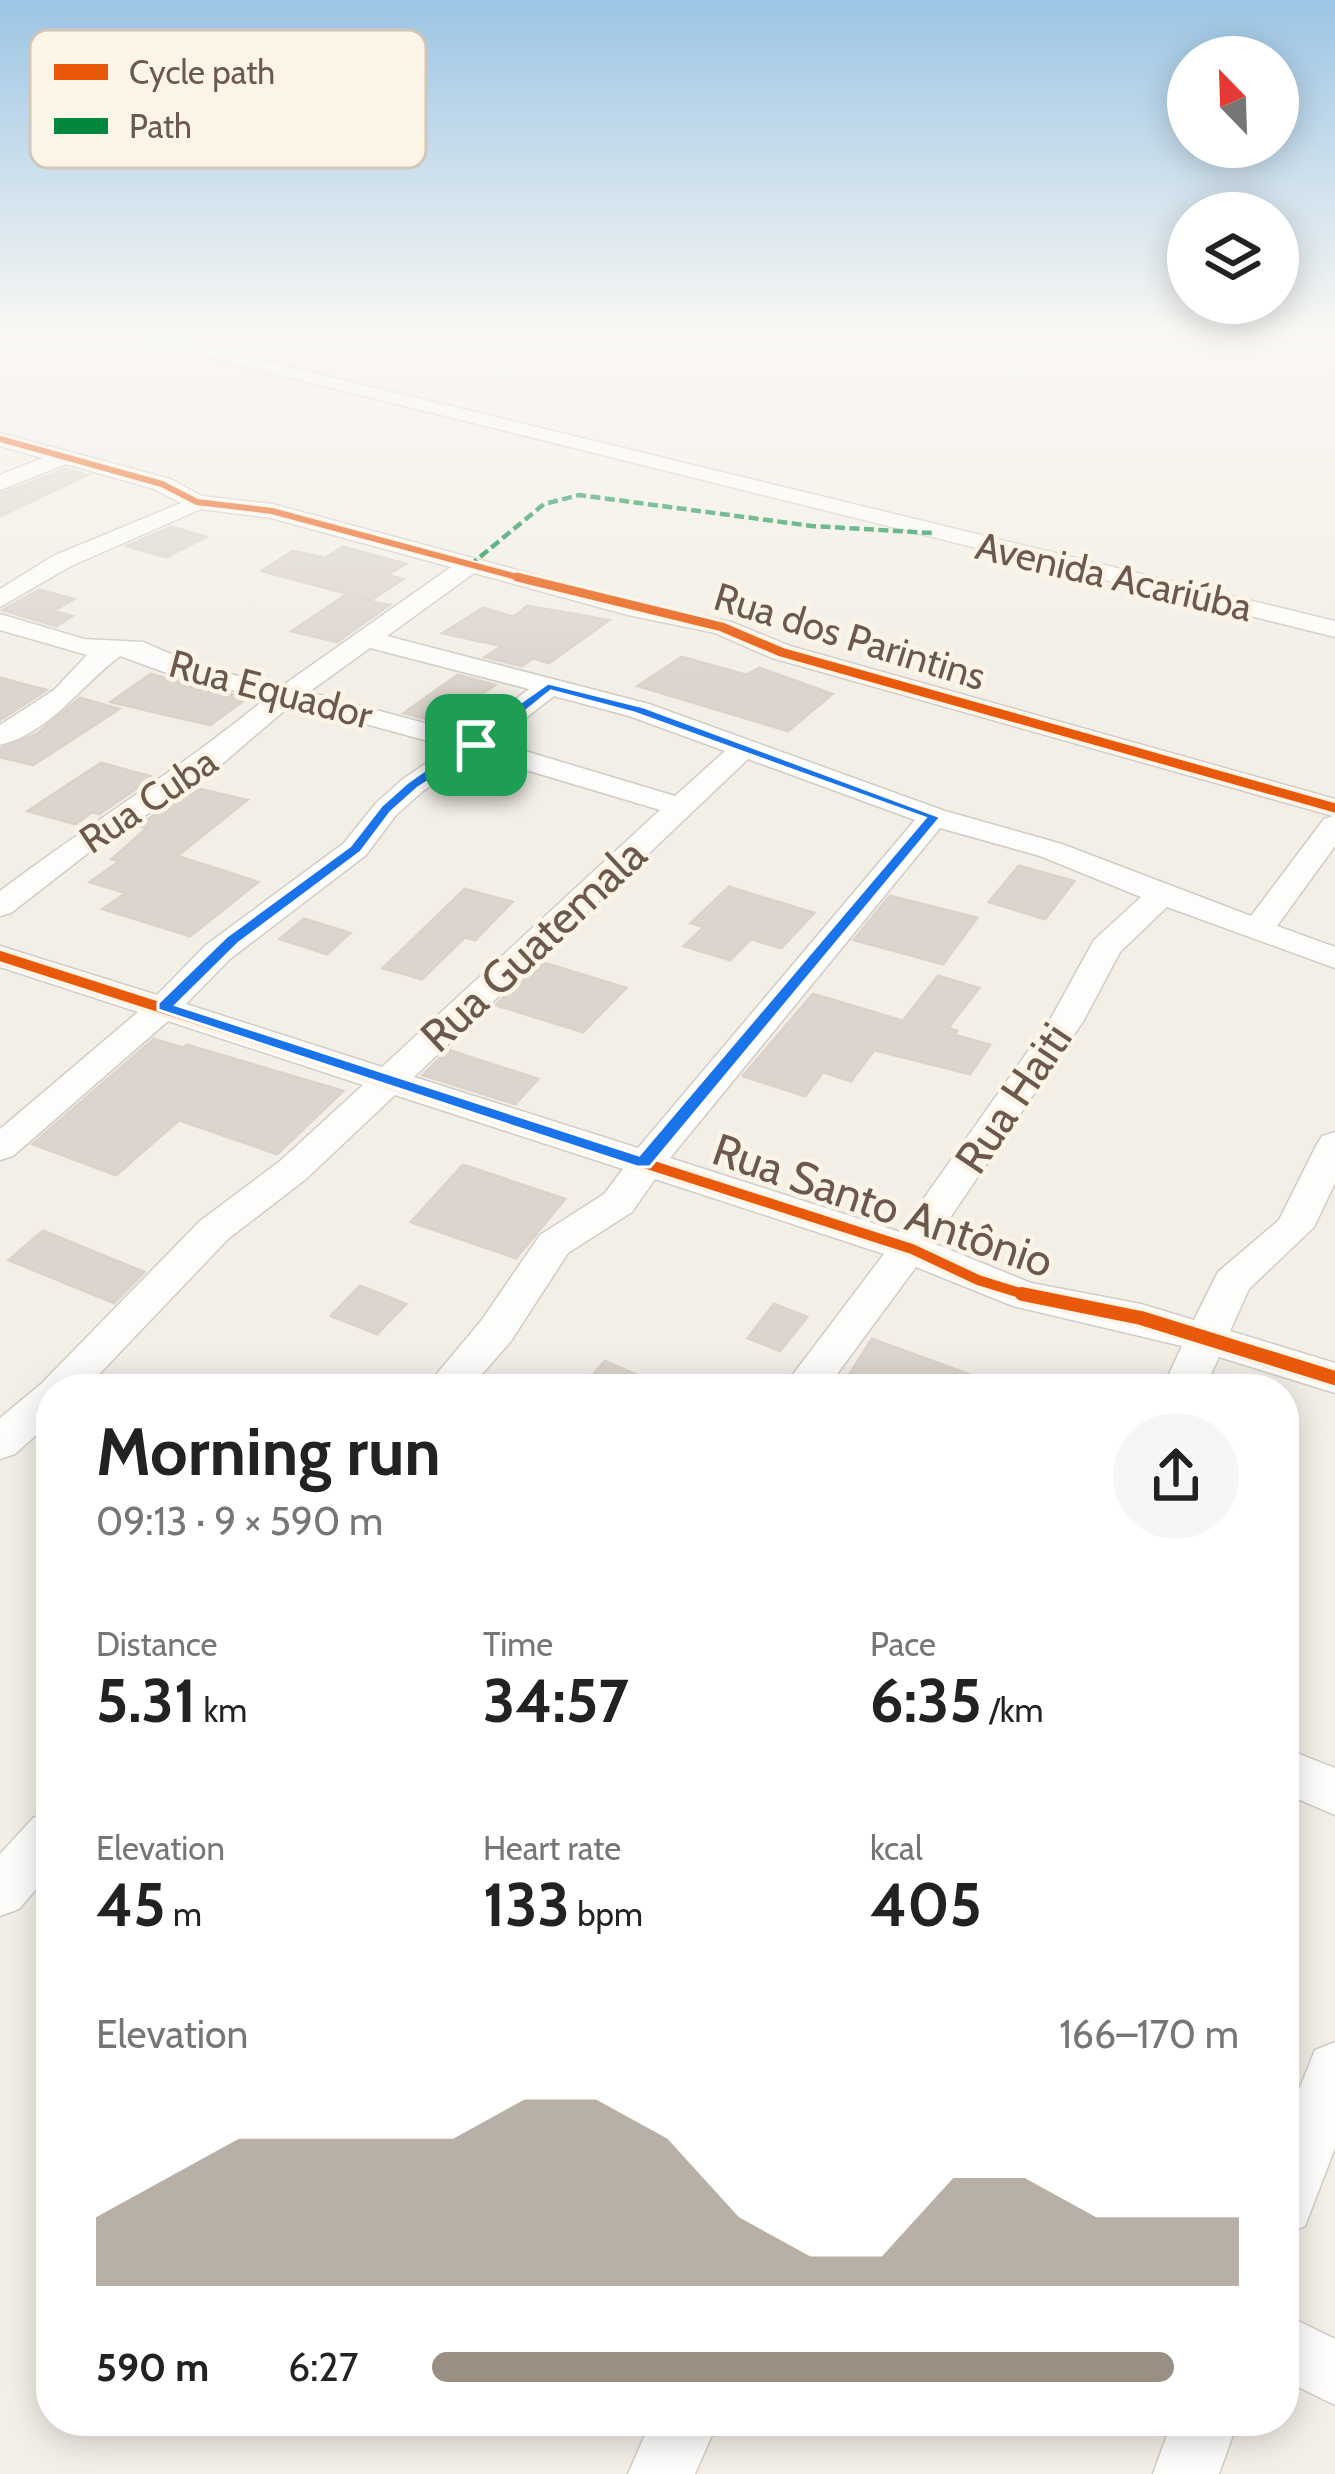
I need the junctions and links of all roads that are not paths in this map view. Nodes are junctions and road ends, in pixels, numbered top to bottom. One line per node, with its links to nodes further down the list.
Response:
1 (38, 449): 3 (street, Rua dos Parintins)
2 (610, 449): 9 (street, Avenida Acariúba)
3 (66, 457): 4 (street); 5 (street, Rua dos Parintins)
4 (0, 483)
5 (197, 502): 6 (street, Rua dos Parintins); 7 (street)
6 (469, 566): 10 (street, Rua Cuba); 18 (street, Rua dos Parintins)
7 (0, 600)
8 (0, 622): 11 (street, Rua Equador)
9 (1335, 629)
10 (364, 638): 12 (street); 13 (street, Rua Cuba)
11 (112, 649): 13 (street, Rua Equador); 14 (street)
12 (548, 687): 15 (street); 16 (street)
13 (285, 696): 15 (street, Rua Equador); 22 (street, Rua Cuba)
14 (0, 737)
15 (476, 745): 17 (street, Rua Equador); 26 (street)
16 (745, 747): 17 (street, Rua Guatemala); 19 (street)
17 (681, 807): 27 (street, Rua Guatemala)
18 (1335, 808)
19 (934, 817): 21 (street); 30 (street)
20 (1335, 825): 23 (street)
21 (1162, 894): 23 (street); 31 (street, Rua Haiti)
22 (0, 906)
23 (1259, 928): 25 (street)
24 (0, 956): 26 (street, Rua Santo Antônio)
25 (1335, 958)
26 (164, 1007): 27 (street, Rua Santo Antônio); 29 (street)
27 (389, 1078): 30 (street, Rua Santo Antônio); 33 (street, Rua Guatemala)
28 (1335, 1144): 32 (street)
29 (0, 1148)
30 (643, 1163): 31 (street, Rua Santo Antônio); 34 (street)
31 (912, 1249): 32 (street, Rua Santo Antônio); 35 (street, Rua Haiti)
32 (1208, 1336): 36 (street); 37 (street, Rua Santo Antônio)
33 (75, 1374)
34 (458, 1374)
35 (815, 1374)
36 (1191, 1374)
37 (1335, 1378)
38 (36, 1411): 39 (street)
39 (0, 1443)
40 (1299, 1776): 41 (street)
41 (1335, 1792)
42 (36, 1851): 43 (street)
43 (0, 1892)
44 (1335, 2071): 45 (street)
45 (1299, 2166)
46 (1299, 2354): 47 (street)
47 (1335, 2373)
48 (678, 2436): 50 (street)
49 (1200, 2436): 51 (street)
50 (662, 2474)
51 (1186, 2474)

